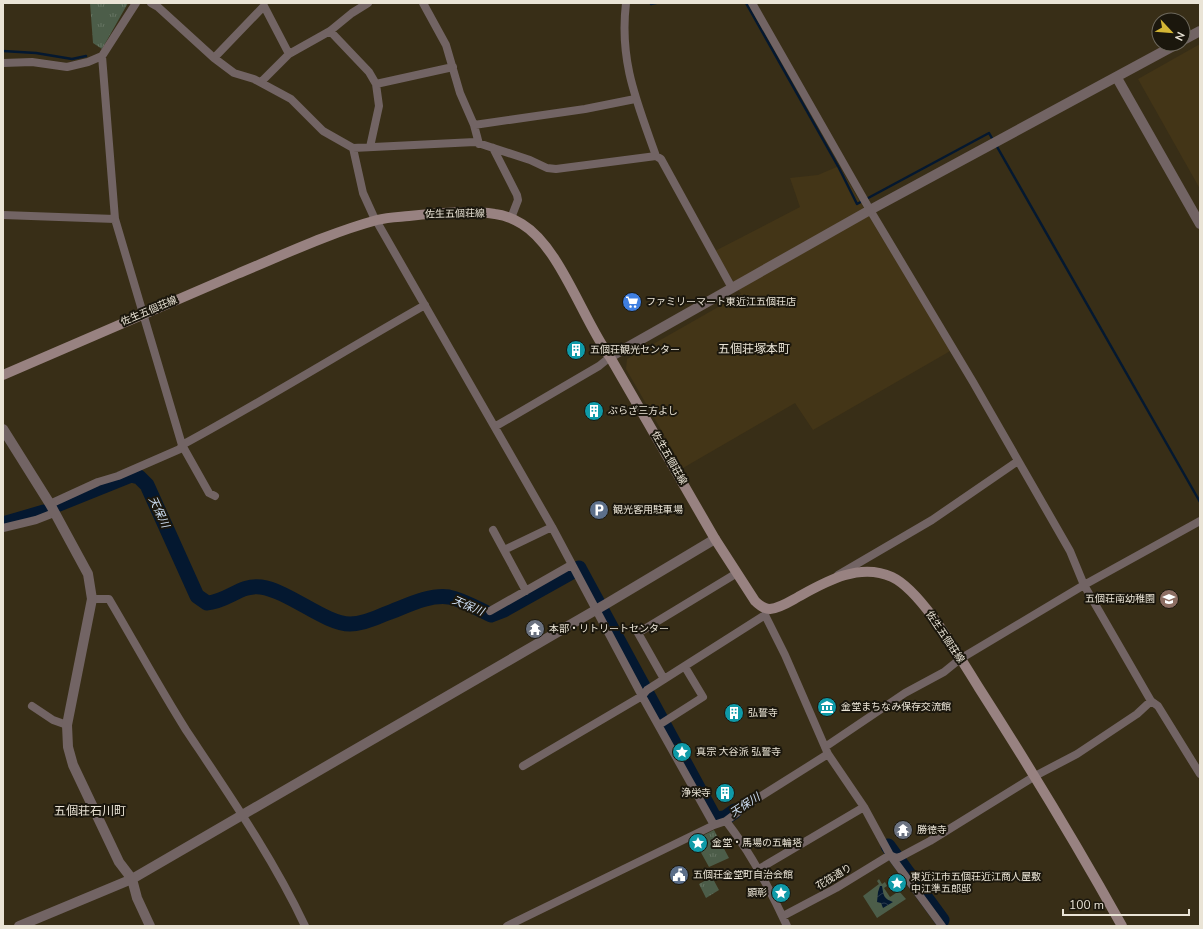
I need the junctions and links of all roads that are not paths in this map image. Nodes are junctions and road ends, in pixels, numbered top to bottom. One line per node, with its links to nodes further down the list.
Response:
1 (136, 3): 13 (street)
2 (368, 3): 8 (street)
3 (423, 3): 16 (street)
4 (626, 3): 20 (street)
5 (752, 3): 27 (street)
6 (158, 4): 14 (street)
7 (264, 4): 12 (street); 14 (street)
8 (330, 31): 12 (street); 19 (street)
9 (1200, 31): 10 (street)
10 (1191, 36)
11 (1162, 52): 17 (street)
12 (289, 54): 18 (street)
13 (102, 56): 15 (street); 30 (street)
14 (214, 58): 18 (street)
15 (3, 63)
16 (453, 67): 19 (street); 21 (street)
17 (1117, 78): 27 (street); 32 (street)
18 (261, 82): 23 (street)
19 (376, 84): 24 (street)
20 (635, 99): 21 (street); 26 (street)
21 (474, 125): 22 (street)
22 (479, 144): 24 (street); 25 (street)
23 (353, 148): 24 (street); 31 (street)
24 (370, 148)
25 (493, 148): 26 (street); 29 (street)
26 (656, 156): 33 (street)
27 (866, 203): 33 (street); 41 (street)
28 (3, 215): 30 (street)
29 (511, 218): 31 (main road, 佐生五個荘線); 36 (main road, 佐生五個荘線)
30 (115, 219): 35 (street)
31 (377, 220): 34 (street); 35 (main road, 佐生五個荘線)
32 (1200, 224)
33 (732, 288): 36 (street)
34 (426, 305): 38 (street); 40 (street)
35 (144, 313): 37 (main road, 佐生五個荘線); 40 (street)
36 (610, 357): 38 (street); 48 (main road, 佐生五個荘線)
37 (3, 375)
38 (496, 426): 45 (street)
39 (3, 429): 43 (street)
40 (182, 445): 42 (street); 43 (street)
41 (1018, 461): 52 (street); 53 (street)
42 (215, 496)
43 (52, 509): 46 (street); 55 (street)
44 (1200, 520): 53 (street)
45 (552, 527): 49 (street); 50 (street)
46 (3, 528)
47 (493, 530): 49 (street)
48 (715, 539): 51 (main road, 佐生五個荘線); 56 (street)
49 (504, 550): 54 (street)
50 (573, 569): 54 (street); 56 (street)
51 (737, 573): 58 (main road, 佐生五個荘線); 61 (street)
52 (832, 578): 58 (main road, 佐生五個荘線); 59 (main road, 佐生五個荘線)
53 (1084, 585): 59 (street); 63 (street)
54 (526, 591): 57 (street)
55 (92, 599): 66 (street); 72 (street)
56 (599, 608): 62 (street); 72 (street)
57 (490, 611)
58 (766, 612): 60 (street); 67 (street)
59 (960, 659): 67 (street); 70 (main road, 佐生五個荘線)
60 (685, 667): 61 (street); 65 (street)
61 (664, 679): 62 (street)
62 (644, 693): 65 (street); 68 (street)
63 (1151, 700): 69 (street); 70 (street, 花筏通り)
64 (32, 706): 66 (street)
65 (661, 723): 74 (street)
66 (67, 725): 77 (street)
67 (827, 750): 71 (street); 73 (street)
68 (523, 766)
69 (1200, 774)
70 (1035, 776): 75 (street, 花筏通り); 85 (main road, 佐生五個荘線)
71 (864, 807): 75 (street); 76 (street)
72 (241, 815): 77 (street); 81 (street)
73 (726, 820): 74 (street); 76 (street)
74 (714, 825): 82 (street)
75 (896, 856): 78 (street, 花筏通り); 84 (street)
76 (760, 869): 78 (street)
77 (132, 879): 79 (street); 80 (street)
78 (784, 916): 83 (street)
79 (19, 926)
80 (150, 926)
81 (305, 926)
82 (507, 926)
83 (787, 926)
84 (942, 926)
85 (1122, 926)

